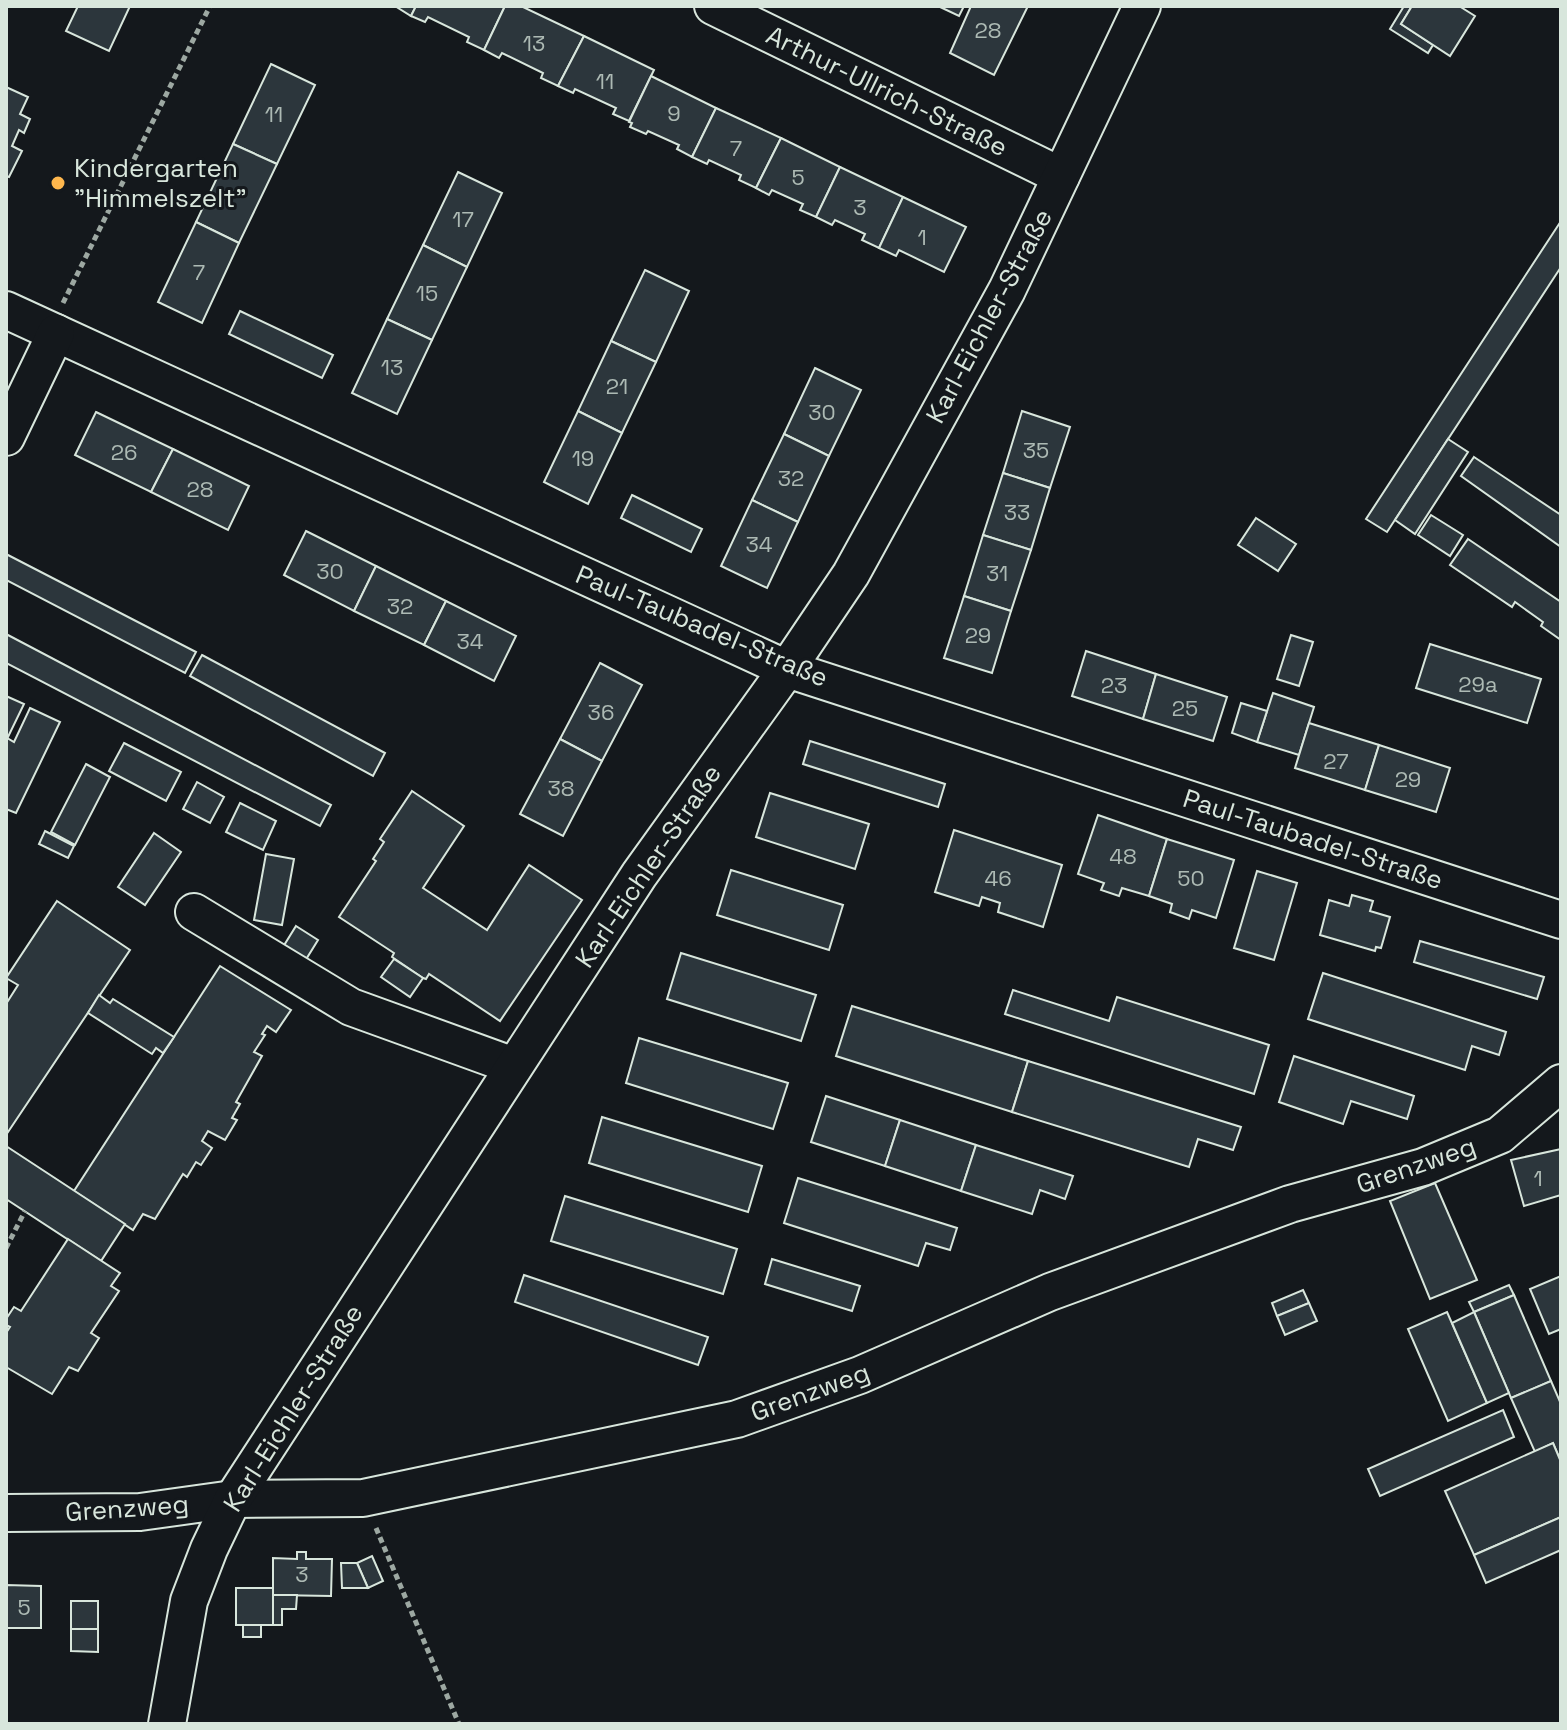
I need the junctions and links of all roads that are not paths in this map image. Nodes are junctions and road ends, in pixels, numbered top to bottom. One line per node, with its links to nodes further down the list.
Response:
1 (713, 6): 3 (street, Arthur-Ullrich-Straße)
2 (1142, 6): 3 (street, Karl-Eichler-Straße)
3 (1061, 176): 7 (street, Karl-Eichler-Straße)
4 (6, 310): 5 (street, Paul-Taubadel-Straße)
5 (56, 333): 6 (street); 7 (street, Paul-Taubadel-Straße)
6 (6, 437)
7 (787, 669): 9 (street, Paul-Taubadel-Straße); 10 (street, Karl-Eichler-Straße)
8 (194, 912): 10 (street)
9 (1561, 920)
10 (514, 1066): 12 (street, Karl-Eichler-Straße)
11 (1561, 1083): 12 (street, Grenzweg)
12 (233, 1499): 13 (street, Grenzweg); 14 (street, Karl-Eichler-Straße)
13 (6, 1513)
14 (167, 1724)

